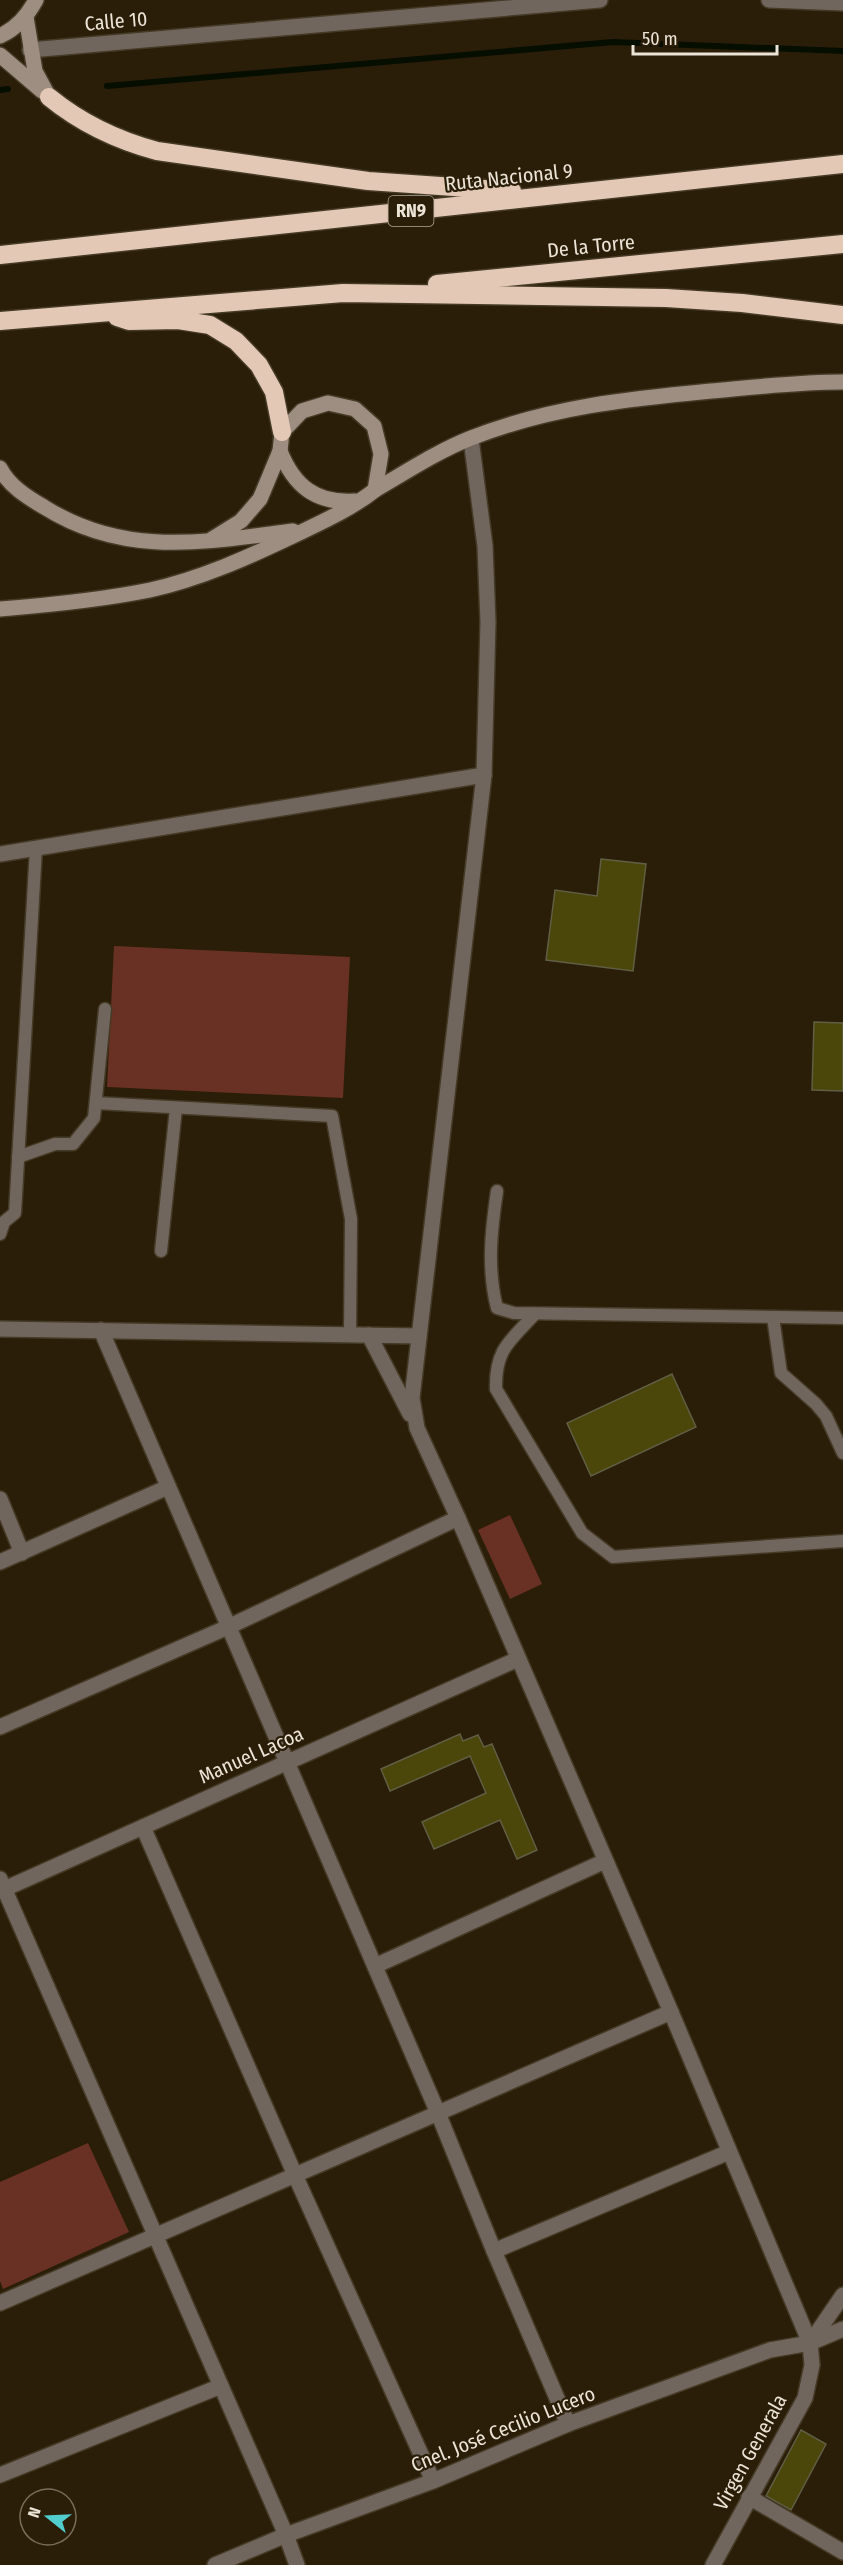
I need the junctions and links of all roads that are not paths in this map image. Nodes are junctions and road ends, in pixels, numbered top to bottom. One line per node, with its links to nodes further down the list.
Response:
1 (36, 0): 5 (main road)
2 (600, 0): 7 (street, Calle 10)
3 (769, 0): 4 (street)
4 (843, 3)
5 (26, 17): 6 (main road); 7 (main road)
6 (0, 36)
7 (30, 50): 9 (main road)
8 (0, 55): 9 (main road)
9 (49, 97): 11 (highway)
10 (843, 165): 11 (highway, Ruta Nacional 9 / RN9)
11 (565, 194): 13 (highway, Ruta Nacional 9 / RN9)
12 (843, 244): 14 (highway, De la Torre)
13 (0, 255)
14 (343, 293): 15 (highway); 16 (highway)
15 (98, 311): 17 (highway); 19 (highway)
16 (843, 315)
17 (3, 322)
18 (843, 382): 20 (main road)
19 (282, 432): 21 (main road); 23 (main road)
20 (471, 439): 23 (main road); 28 (street)
21 (280, 451): 24 (main road); 26 (main road)
22 (0, 468): 26 (main road)
23 (375, 490): 24 (main road)
24 (363, 500): 25 (main road)
25 (305, 530): 26 (main road); 27 (main road)
26 (207, 542)
27 (0, 609)
28 (484, 776): 29 (street); 45 (street)
29 (36, 848): 30 (street); 34 (lane)
30 (0, 854)
31 (105, 1009): 32 (lane)
32 (96, 1103): 33 (lane); 34 (lane)
33 (176, 1108): 37 (lane); 43 (lane)
34 (18, 1157): 36 (lane)
35 (497, 1191): 38 (lane)
36 (0, 1234)
37 (160, 1251)
38 (535, 1314): 39 (lane); 51 (lane)
39 (773, 1317): 40 (lane); 47 (lane)
40 (843, 1318)
41 (0, 1329): 42 (street)
42 (100, 1330): 43 (street); 48 (street)
43 (350, 1335): 44 (street)
44 (369, 1335): 45 (street); 46 (street)
45 (419, 1336): 46 (street)
46 (417, 1428): 50 (street)
47 (843, 1453)
48 (168, 1487): 52 (street); 54 (street)
49 (0, 1499): 52 (street)
50 (458, 1518): 54 (street); 55 (street)
51 (843, 1541)
52 (22, 1552): 53 (street)
53 (0, 1562)
54 (228, 1627): 56 (street); 57 (street)
55 (519, 1659): 57 (street, Manuel Lacoa); 59 (street)
56 (0, 1727)
57 (286, 1762): 58 (street, Manuel Lacoa); 61 (street)
58 (142, 1827): 60 (street, Manuel Lacoa); 65 (street)
59 (605, 1861): 61 (street); 62 (street)
60 (1, 1886): 66 (street)
61 (375, 1966): 63 (street)
62 (671, 2012): 63 (street); 64 (street)
63 (438, 2113): 65 (street); 67 (street)
64 (729, 2152): 67 (street); 71 (street)
65 (295, 2175): 66 (street); 75 (street)
66 (156, 2236): 69 (street); 72 (street)
67 (494, 2251): 73 (street)
68 (843, 2295): 71 (street)
69 (0, 2303)
70 (843, 2329): 71 (street, Cnel. José Cecilio Lucero)
71 (810, 2343): 73 (street, Cnel. José Cecilio Lucero); 76 (street, Virgen Generala)
72 (221, 2386): 74 (street); 77 (street)
73 (568, 2424): 75 (street, Cnel. José Cecilio Lucero)
74 (0, 2475)
75 (433, 2481): 77 (street, Cnel. José Cecilio Lucero)
76 (749, 2497): 78 (street); 81 (street, Virgen Generala)
77 (286, 2535): 79 (street, Cnel. José Cecilio Lucero); 80 (street)
78 (843, 2552)
79 (215, 2565)
80 (297, 2565)
81 (713, 2565)

